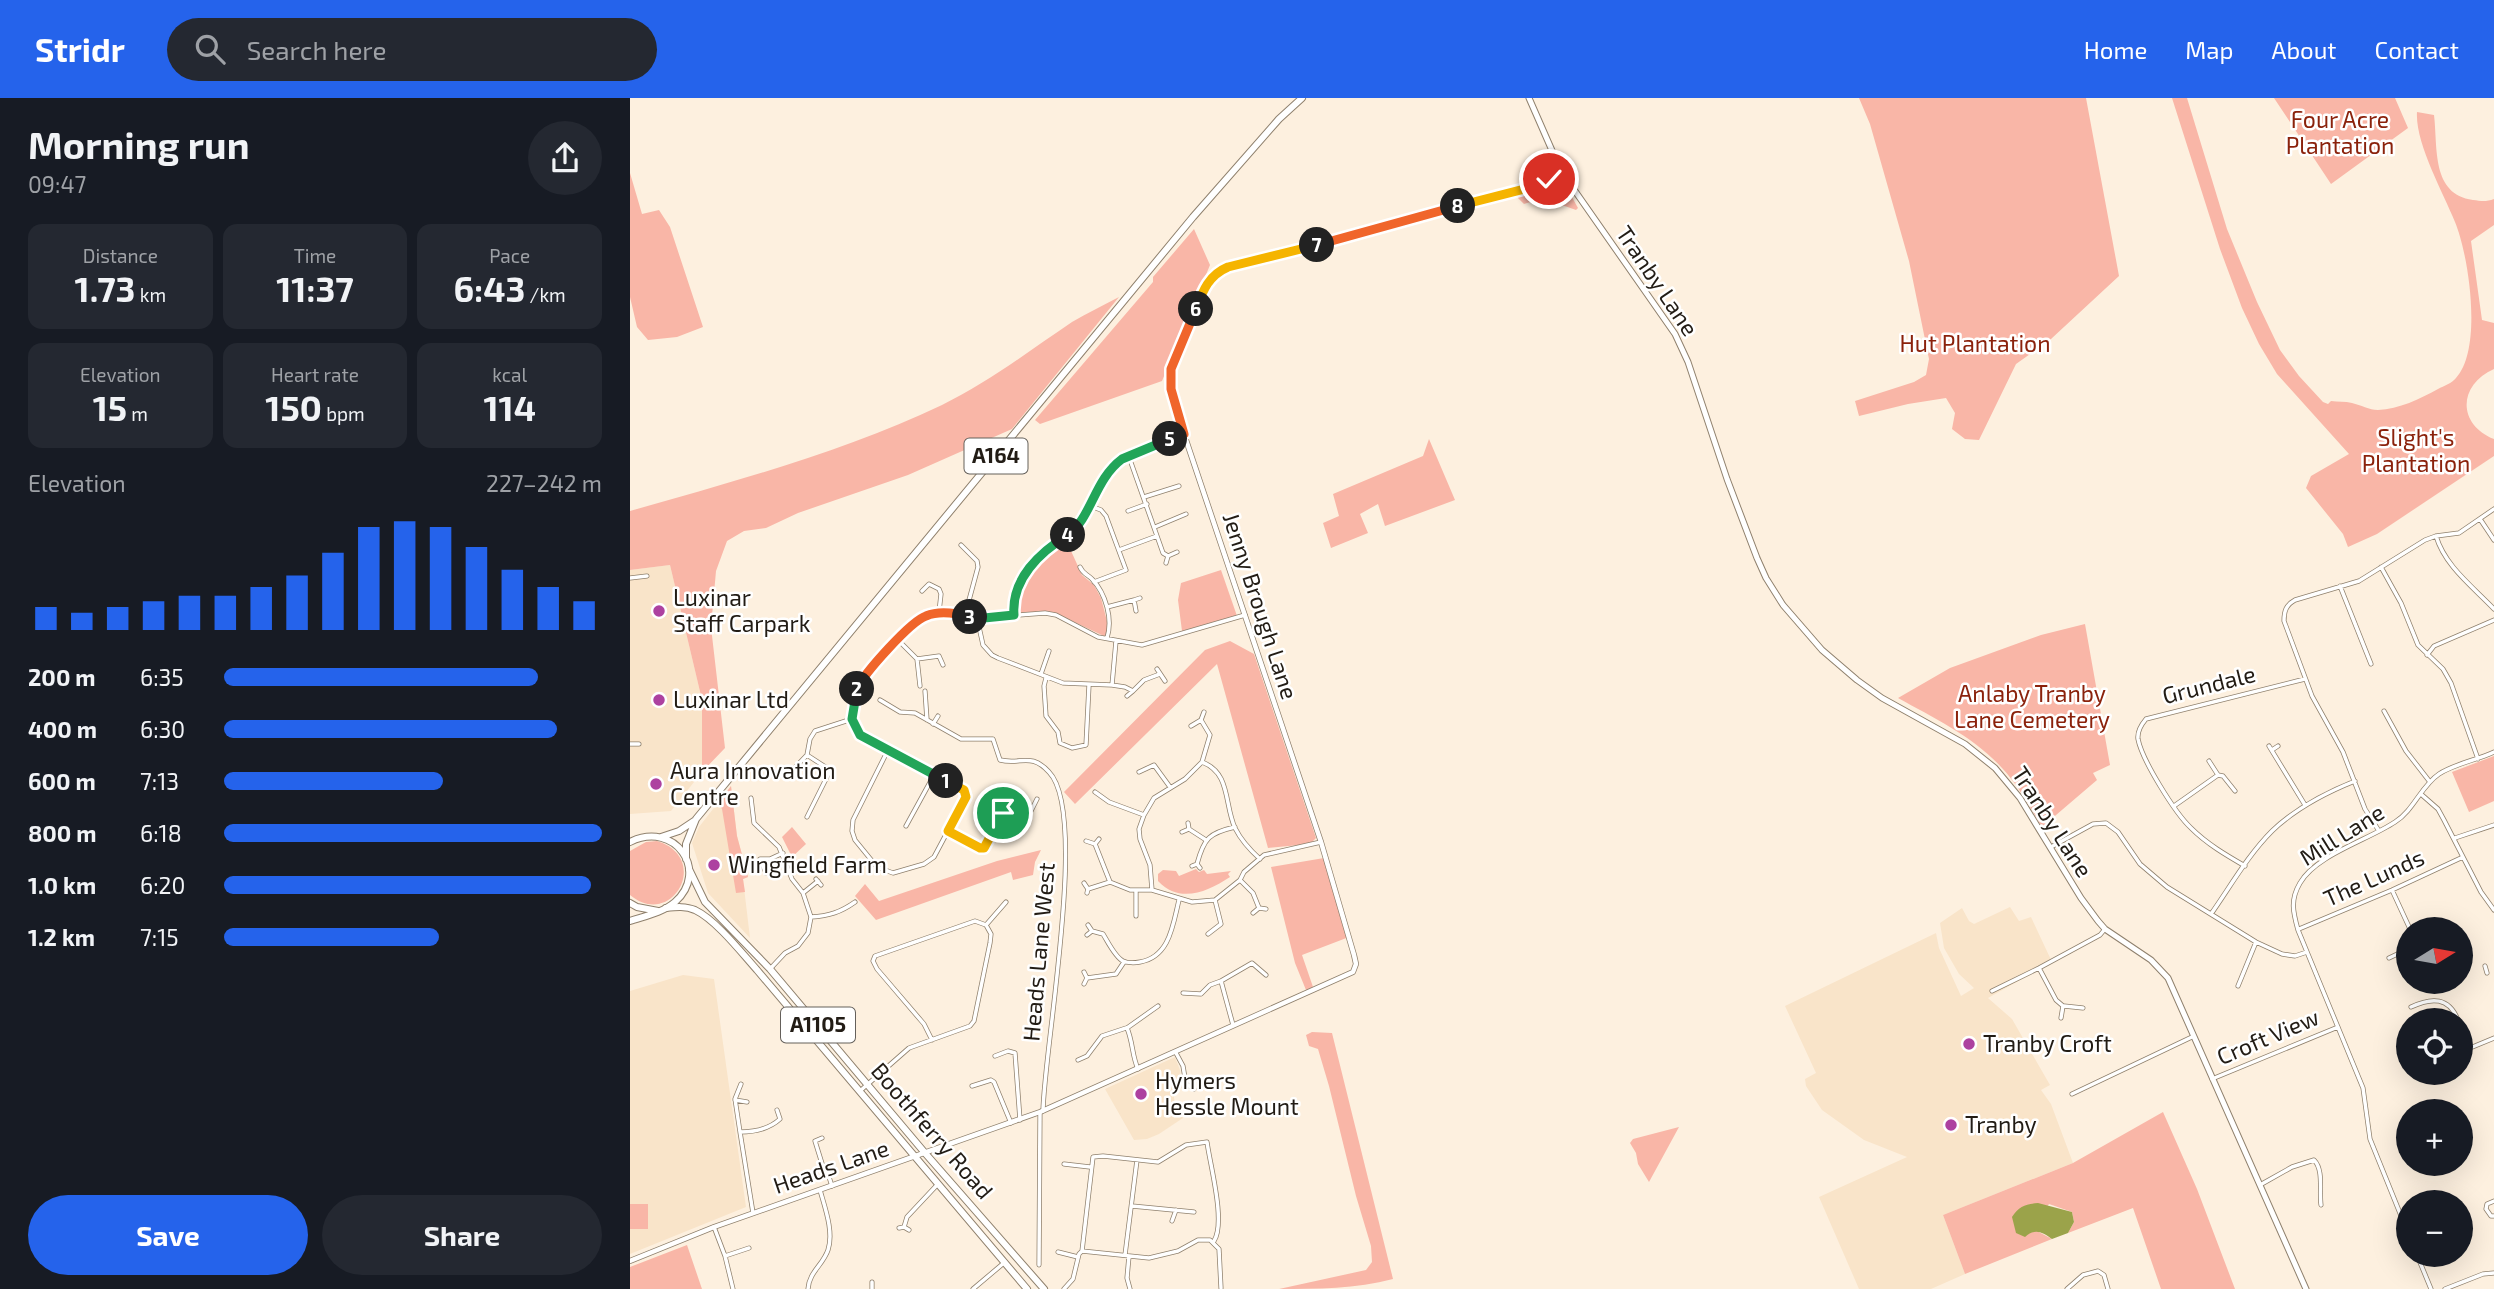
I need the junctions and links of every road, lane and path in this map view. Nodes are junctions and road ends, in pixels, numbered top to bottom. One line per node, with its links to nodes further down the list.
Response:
1 (1302, 98): 99 (main road, A164)
2 (1529, 98): 3 (main road, Tranby Lane)
3 (1562, 171): 4 (street, Jenny Brough Lane); 116 (main road, Tranby Lane)
4 (1184, 434): 5 (street); 38 (street, Jenny Brough Lane)
5 (1129, 457): 7 (street); 8 (street)
6 (1179, 486): 7 (street)
7 (1144, 497): 9 (street)
8 (1088, 505): 19 (street); 37 (street)
9 (1147, 505): 11 (street); 14 (street)
10 (2494, 509): 13 (street)
11 (1128, 511)
12 (1186, 514): 14 (street)
13 (2480, 519): 16 (street); 17 (street)
14 (1154, 527): 15 (street)
15 (1157, 536): 19 (street); 21 (street)
16 (2435, 536): 23 (street); 33 (street)
17 (2494, 540)
18 (961, 545): 36 (street)
19 (1119, 550): 27 (street)
20 (1177, 552): 21 (street)
21 (1168, 556): 22 (street)
22 (1166, 563)
23 (2381, 566): 28 (street); 45 (street)
24 (1080, 567): 27 (street)
25 (647, 576): 26 (street)
26 (630, 578)
27 (1094, 582): 32 (street)
28 (2340, 586): 47 (street); 53 (street)
29 (922, 591): 35 (street)
30 (1140, 598): 31 (street)
31 (1134, 600): 32 (street); 34 (street)
32 (1107, 607): 41 (street)
33 (2494, 609)
34 (1136, 611)
35 (939, 612): 36 (street); 42 (street)
36 (965, 615): 39 (street)
37 (1014, 615): 39 (street); 41 (street)
38 (1245, 615): 43 (street); 114 (street, Jenny Brough Lane)
39 (977, 618): 50 (street)
40 (2494, 620): 45 (street)
41 (1107, 638): 43 (street)
42 (898, 640): 46 (street); 67 (street)
43 (1116, 641): 56 (street)
44 (1049, 650): 50 (street)
45 (2427, 655): 78 (street)
46 (917, 659): 48 (street); 57 (street)
47 (2371, 664)
48 (943, 665)
49 (1157, 669): 51 (street)
50 (1041, 674): 52 (street)
51 (1160, 674): 54 (street); 59 (street)
52 (1046, 678): 55 (street); 55 (street)
53 (2305, 679): 85 (street); 95 (street, Grundale)
54 (1165, 681)
55 (1088, 684): 56 (street)
56 (1112, 685): 59 (street)
57 (920, 686)
58 (925, 691): 68 (street)
59 (1133, 691): 60 (street)
60 (1127, 696)
61 (880, 700): 68 (street, Heads Lane West)
62 (2384, 711): 66 (street)
63 (1203, 712): 69 (street)
64 (2395, 714): 66 (street)
65 (938, 716): 70 (street)
66 (2388, 718): 86 (street)
67 (852, 719): 75 (street); 77 (street)
68 (927, 720): 70 (street, Heads Lane West)
69 (1201, 720): 71 (street); 80 (street)
70 (933, 724): 207 (street, Heads Lane West)
71 (1191, 726)
72 (630, 744): 73 (street)
73 (639, 744)
74 (2278, 746): 96 (street)
75 (888, 750): 82 (street); 103 (street)
76 (2494, 752): 78 (street, Mill Lane)
77 (807, 755): 84 (street); 98 (street)
78 (2478, 759): 86 (street, Mill Lane)
79 (2209, 760): 83 (street)
80 (1202, 762): 87 (street); 102 (street)
81 (1139, 772): 87 (street)
82 (934, 775): 101 (street); 103 (street)
83 (2218, 775): 88 (street); 95 (street)
84 (786, 777)
85 (2355, 781): 96 (street); 104 (street)
86 (2430, 782): 91 (street, Mill Lane)
87 (1170, 787): 97 (street)
88 (2235, 791)
89 (1095, 792): 93 (street)
90 (1109, 793): 93 (street)
91 (2422, 795): 104 (street, Mill Lane); 109 (street)
92 (751, 798): 117 (street)
93 (1106, 798): 97 (street)
94 (1037, 799): 103 (street)
95 (2174, 806): 122 (street, Grundale)
96 (2305, 806): 122 (street)
97 (1144, 815): 129 (street)
98 (807, 817)
99 (696, 819): 108 (main road, A164); 119 (main road, A164)
100 (2494, 825): 109 (street)
101 (906, 827)
102 (1235, 827): 111 (street); 120 (street)
103 (948, 831)
104 (2379, 831): 151 (street, Mill Lane)
105 (1182, 832): 111 (street)
106 (630, 835): 107 (main road)
107 (642, 837): 108 (main road); 113 (main road)
108 (661, 837): 119 (main road)
109 (2455, 838): 118 (street)
110 (1099, 839): 115 (street)
111 (1206, 840): 121 (street)
112 (1086, 841): 115 (street)
113 (630, 842)
114 (1321, 842): 120 (street); 184 (street, Jenny Brough Lane)
115 (1095, 844): 127 (street)
116 (2049, 848): 143 (street); 150 (main road, Tranby Lane)
117 (783, 853): 124 (street); 132 (street)
118 (2463, 857): 130 (street, The Lunds); 141 (street)
119 (686, 859): 123 (main road, Boothferry Road)
120 (1260, 859): 125 (street)
121 (1196, 866)
122 (2245, 866): 143 (street)
123 (688, 867): 139 (main road); 164 (main road, Boothferry Road / A1105)
124 (766, 873)
125 (1240, 880): 134 (street); 138 (street)
126 (818, 882): 132 (street)
127 (1110, 882): 128 (street); 131 (street)
128 (1084, 883)
129 (1153, 890): 131 (street); 133 (street)
130 (2392, 890): 146 (street); 151 (street, The Lunds)
131 (1136, 891): 144 (street)
132 (803, 893): 145 (street)
133 (1179, 900): 134 (street); 160 (street)
134 (1214, 900): 153 (street)
135 (855, 902): 145 (street)
136 (1006, 902): 148 (street)
137 (630, 903): 139 (main road, Boothferry Road)
138 (1259, 908): 140 (street); 142 (street)
139 (663, 909): 147 (main road); 202 (main road, Boothferry Road / A1105)
140 (1266, 909)
141 (2494, 910)
142 (1253, 913)
143 (2211, 915): 155 (street)
144 (1136, 916)
145 (811, 917): 164 (street)
146 (2404, 917)
147 (630, 921)
148 (986, 925): 189 (street); 189 (street)
149 (1088, 925): 152 (street)
150 (2105, 929): 162 (street); 187 (main road, Tranby Lane)
151 (2298, 930): 156 (street, Mill Lane)
152 (1092, 931): 154 (street); 160 (street)
153 (1208, 934)
154 (1087, 935)
155 (2256, 942): 156 (street); 169 (street)
156 (2307, 952): 185 (street, Mill Lane)
157 (2396, 955): 158 (street)
158 (2389, 958)
159 (1260, 960): 161 (street)
160 (1124, 962): 168 (street)
161 (1257, 965): 167 (street); 170 (street)
162 (2039, 968): 173 (street); 178 (street)
163 (2494, 968): 165 (street)
164 (770, 969): 198 (main road, Boothferry Road / A1105)
165 (2487, 970)
166 (1084, 972): 168 (street)
167 (1266, 975)
168 (1087, 978): 171 (street)
169 (2231, 980)
170 (1221, 981): 175 (street); 184 (street)
171 (1084, 984)
172 (1192, 988): 175 (street)
173 (1992, 991)
174 (1183, 993): 175 (street)
175 (1191, 994)
176 (1148, 1005): 182 (street)
177 (1158, 1006): 182 (street)
178 (2063, 1006): 180 (street); 183 (street)
179 (2412, 1007): 181 (street)
180 (2083, 1008)
181 (2451, 1008)
182 (1151, 1010): 186 (street)
183 (2062, 1018)
184 (1233, 1027): 192 (street, Jenny Brough Lane)
185 (2338, 1027): 197 (street, Croft View); 221 (street, Mill Lane)
186 (1127, 1028): 194 (street); 196 (street)
187 (2194, 1036): 197 (main road, Tranby Lane); 203 (street)
188 (2494, 1038): 190 (street)
189 (932, 1040): 198 (street)
190 (2473, 1047)
191 (1081, 1052): 194 (street)
192 (1177, 1053): 196 (street, Jenny Brough Lane); 201 (street)
193 (995, 1056): 208 (street)
194 (1087, 1056): 195 (street)
195 (1078, 1060)
196 (1138, 1069): 207 (street, Jenny Brough Lane)
197 (2213, 1079): 218 (main road, Tranby Lane)
198 (868, 1083): 202 (street); 212 (main road, Boothferry Road / A1105)
199 (741, 1084): 204 (street, Heads Lane)
200 (972, 1086): 209 (street)
201 (1194, 1089)
202 (860, 1091): 213 (main road, Boothferry Road / A1105)
203 (2072, 1094)
204 (735, 1100): 205 (street); 210 (street, Heads Lane)
205 (747, 1102)
206 (777, 1110): 210 (street)
207 (1041, 1112): 208 (street, Heads Lane); 241 (street)
208 (1020, 1120): 209 (street, Heads Lane)
209 (1011, 1123): 212 (street, Heads Lane)
210 (740, 1132): 227 (street, Heads Lane)
211 (822, 1138): 219 (street)
212 (925, 1153): 213 (street, Heads Lane); 251 (main road, Boothferry Road / A1105)
213 (915, 1157): 217 (main road, Boothferry Road / A1105); 219 (street, Heads Lane)
214 (1137, 1160): 216 (street); 224 (street); 232 (street)
215 (1064, 1164): 216 (street)
216 (1090, 1167): 234 (street)
217 (939, 1183): 231 (street); 240 (main road, Boothferry Road / A1105)
218 (2260, 1185): 223 (street); 256 (main road, Tranby Lane)
219 (832, 1186): 220 (street, Heads Lane)
220 (820, 1190): 227 (street, Heads Lane); 247 (street)
221 (2396, 1198)
222 (2494, 1201): 228 (street)
223 (2321, 1205)
224 (1132, 1206): 225 (street); 236 (street)
225 (1176, 1210): 226 (street); 229 (street)
226 (1194, 1212)
227 (753, 1213): 230 (street, Heads Lane)
228 (2494, 1216)
229 (1172, 1221)
230 (713, 1227): 237 (street); 239 (street, Heads Lane)
231 (909, 1230)
232 (1214, 1241): 236 (street); 245 (street)
233 (749, 1248): 237 (street)
234 (1082, 1251): 236 (street); 238 (street)
235 (1058, 1252): 238 (street)
236 (1127, 1255): 253 (street)
237 (725, 1256): 246 (street)
238 (1078, 1257): 252 (street)
239 (630, 1261)
240 (1005, 1262): 249 (street); 250 (main road, Boothferry Road / A1105)
241 (1039, 1265)
242 (2422, 1267): 257 (street)
243 (2494, 1273): 258 (street)
244 (872, 1282): 248 (street)
245 (1220, 1288)
246 (733, 1289)
247 (808, 1289)
248 (872, 1289)
249 (973, 1289)
250 (1027, 1289)
251 (1044, 1289)
252 (1064, 1289)
253 (1130, 1289)
254 (2067, 1289): 255 (street)
255 (2108, 1289)
256 (2306, 1289)
257 (2431, 1289)
258 (2445, 1289)

